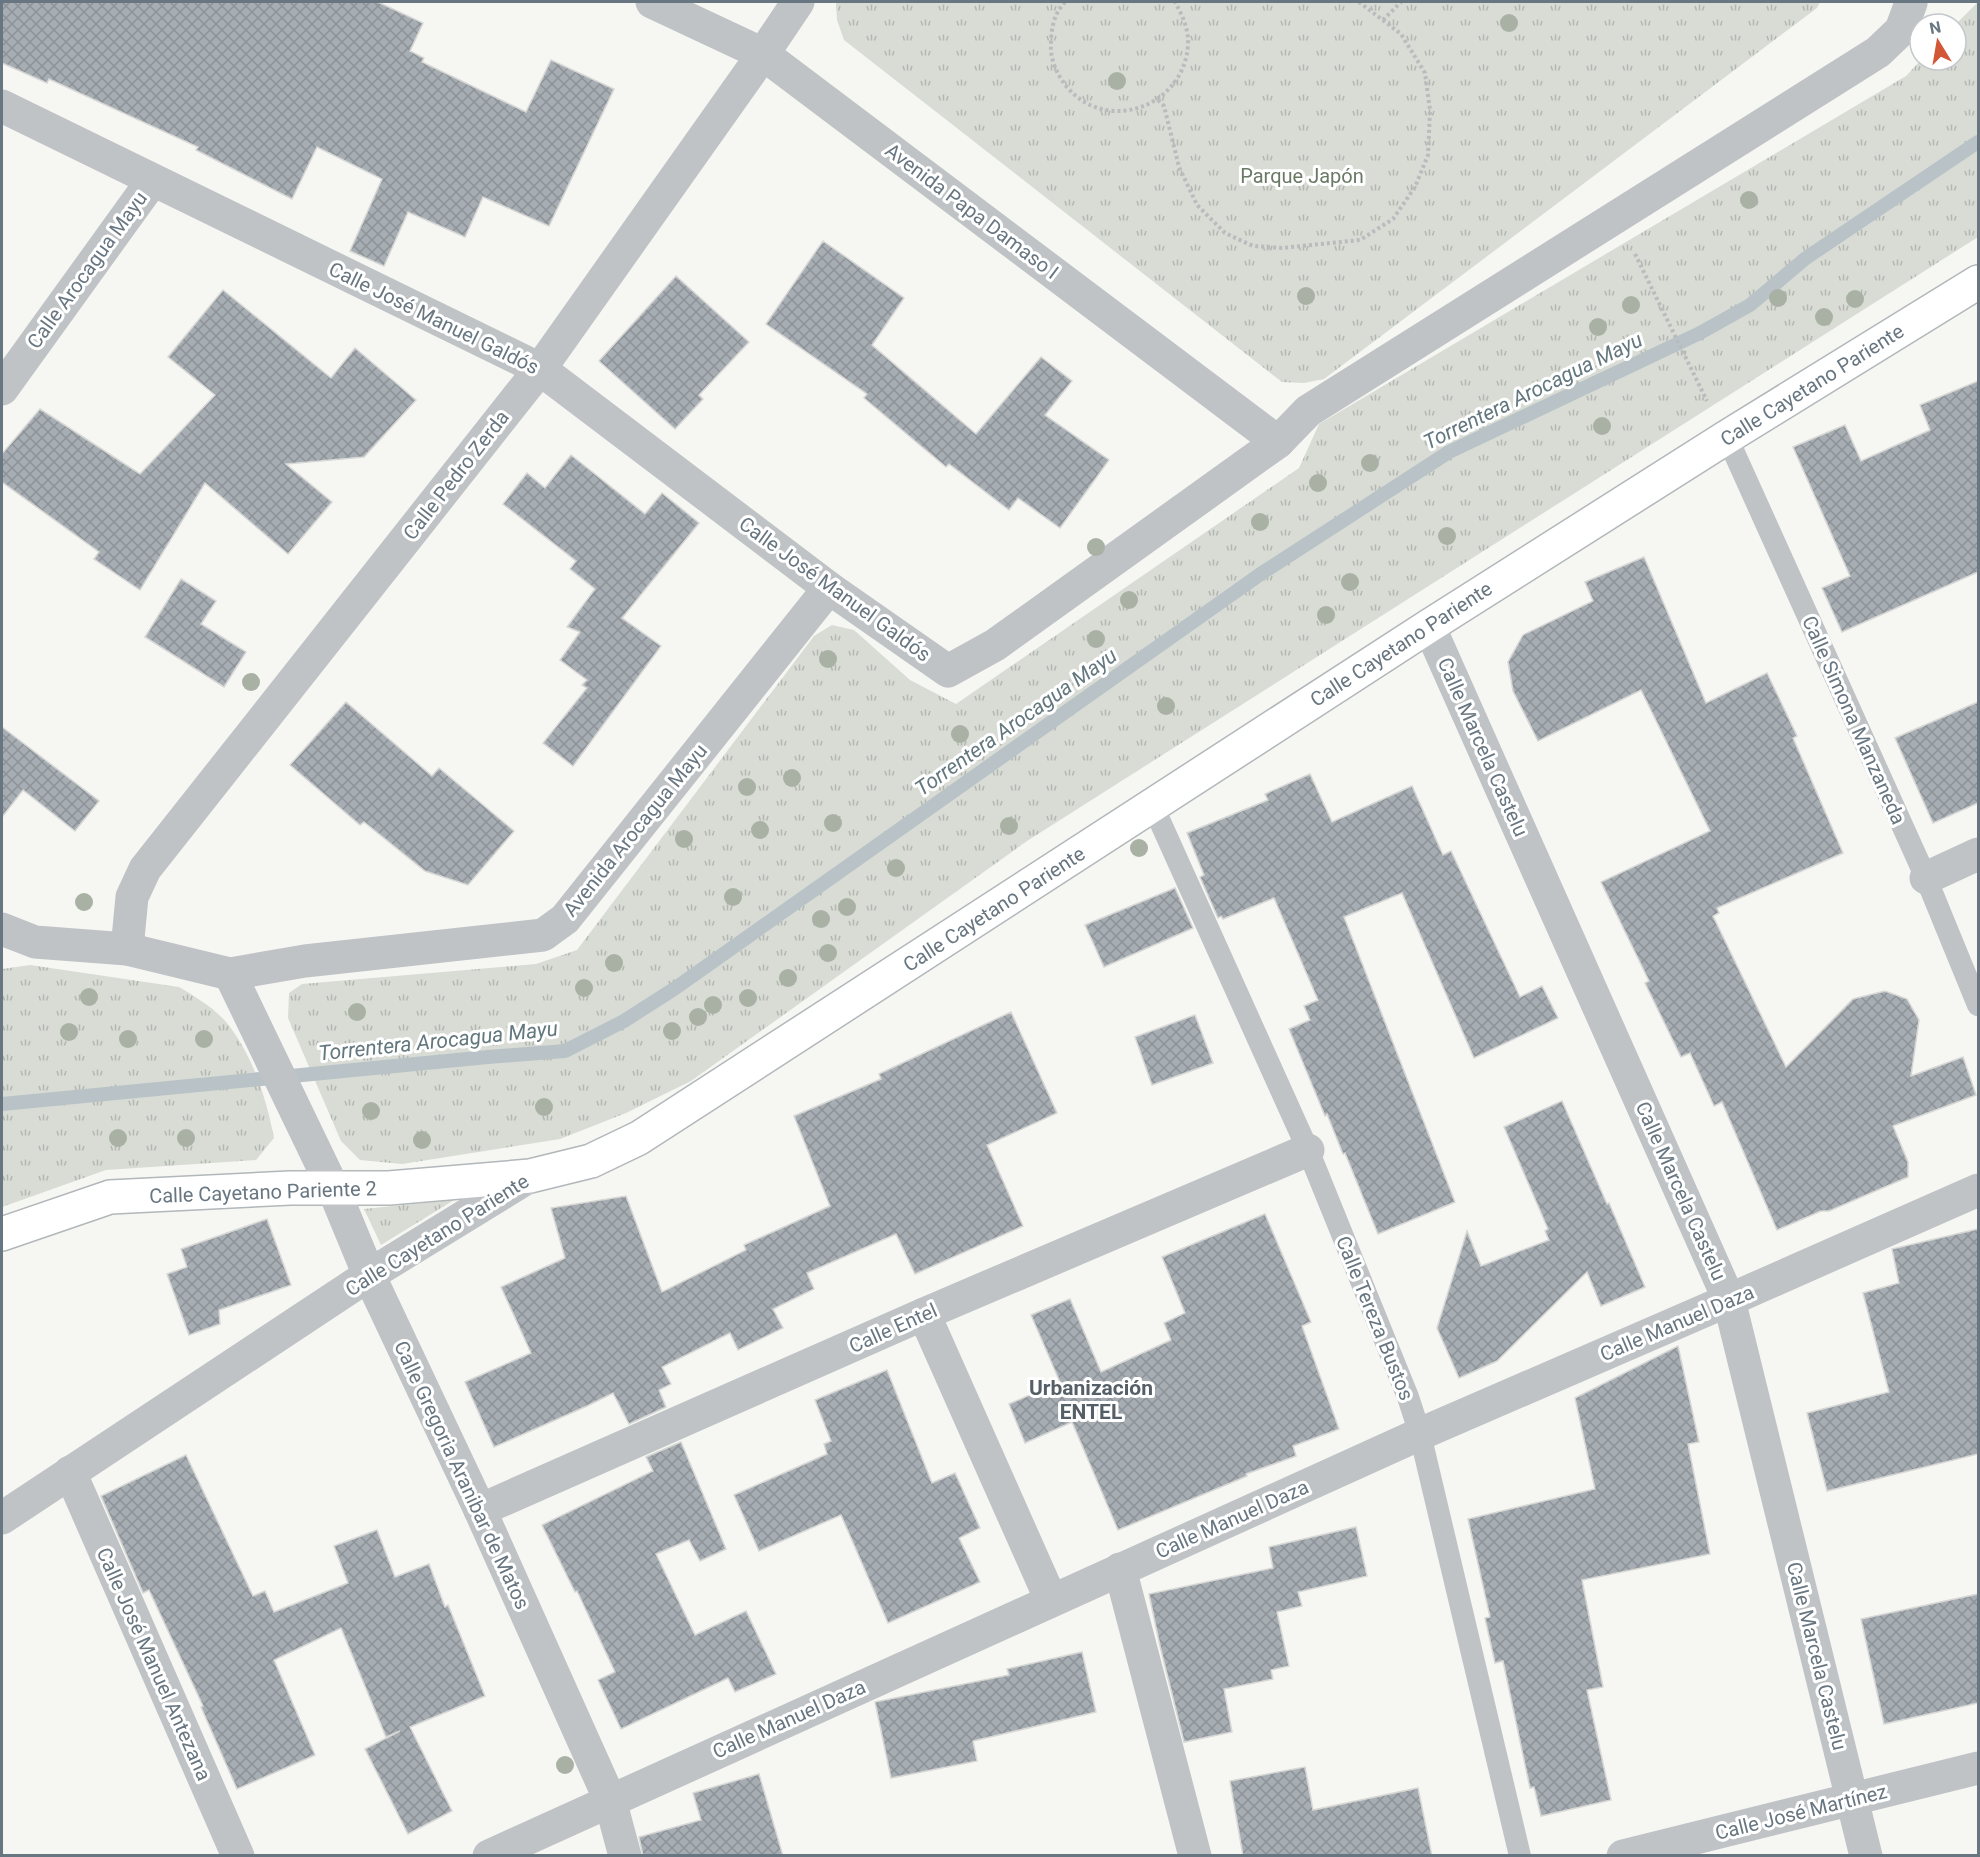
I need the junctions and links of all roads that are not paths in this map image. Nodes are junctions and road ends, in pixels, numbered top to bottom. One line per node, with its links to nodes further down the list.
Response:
1 (652, 2): 4 (street, Avenida Papa Damaso I)
2 (798, 2): 4 (street, Calle Pedro Zerda)
3 (1911, 2): 11 (street)
4 (763, 54): 8 (street, Calle Pedro Zerda); 11 (street, Avenida Papa Damaso I)
5 (2, 106): 6 (street, Calle José Manuel Galdós)
6 (152, 181): 8 (street, Calle José Manuel Galdós); 9 (street, Calle Arocagua Mayu)
7 (1978, 282): 10 (street, Calle Cayetano Pariente)
8 (540, 369): 12 (street, Calle José Manuel Galdós); 18 (street, Calle Pedro Zerda)
9 (2, 389)
10 (1727, 437): 13 (street, Calle Cayetano Pariente); 16 (lane, Calle Simona Manzaneda)
11 (1278, 442): 12 (street, Calle José Manuel Galdós)
12 (829, 588): 19 (street, Avenida Arocagua Mayu)
13 (1429, 626): 14 (street, Calle Cayetano Pariente); 27 (street, Calle Marcela Castelu)
14 (1153, 806): 21 (lane, Calle Tereza Bustos); 22 (street, Calle Cayetano Pariente)
15 (1978, 854): 16 (street)
16 (1926, 878): 20 (lane, Calle Simona Manzaneda)
17 (2, 928): 18 (street)
18 (127, 949): 19 (street)
19 (230, 974): 23 (street, Calle Gregoria Aranibar de Matos)
20 (1978, 1005)
21 (1308, 1150): 28 (street, Calle Entel); 29 (lane, Calle Tereza Bustos)
22 (530, 1176): 23 (street, Calle Cayetano Pariente 2); 26 (street, Calle Cayetano Pariente)
23 (333, 1188): 25 (street, Calle Cayetano Pariente 2); 26 (street, Calle Gregoria Aranibar de Matos)
24 (1978, 1190): 27 (street, Calle Manuel Daza)
25 (2, 1234)
26 (369, 1275): 30 (street, Calle Cayetano Pariente); 31 (street, Calle Gregoria Aranibar de Matos)
27 (1730, 1300): 29 (street, Calle Manuel Daza); 36 (street, Calle Marcela Castelu)
28 (924, 1314): 31 (street, Calle Entel); 34 (street)
29 (1420, 1434): 33 (street, Calle Manuel Daza); 42 (lane, Calle Tereza Bustos)
30 (70, 1472): 32 (street, Calle Cayetano Pariente); 38 (street, Calle José Manuel Antezana)
31 (480, 1510): 37 (street, Calle Gregoria Aranibar de Matos)
32 (2, 1518)
33 (1120, 1569): 34 (street, Calle Manuel Daza); 41 (street)
34 (1051, 1600): 37 (street, Calle Manuel Daza)
35 (1978, 1768): 36 (street, Calle José Martínez)
36 (1852, 1799): 43 (street, Calle José Martínez); 44 (street, Calle Marcela Castelu)
37 (610, 1800): 39 (street, Calle Manuel Daza); 40 (street, Calle Gregoria Aranibar de Matos)
38 (238, 1856)
39 (489, 1856)
40 (624, 1856)
41 (1194, 1856)
42 (1520, 1856)
43 (1623, 1856)
44 (1866, 1856)

